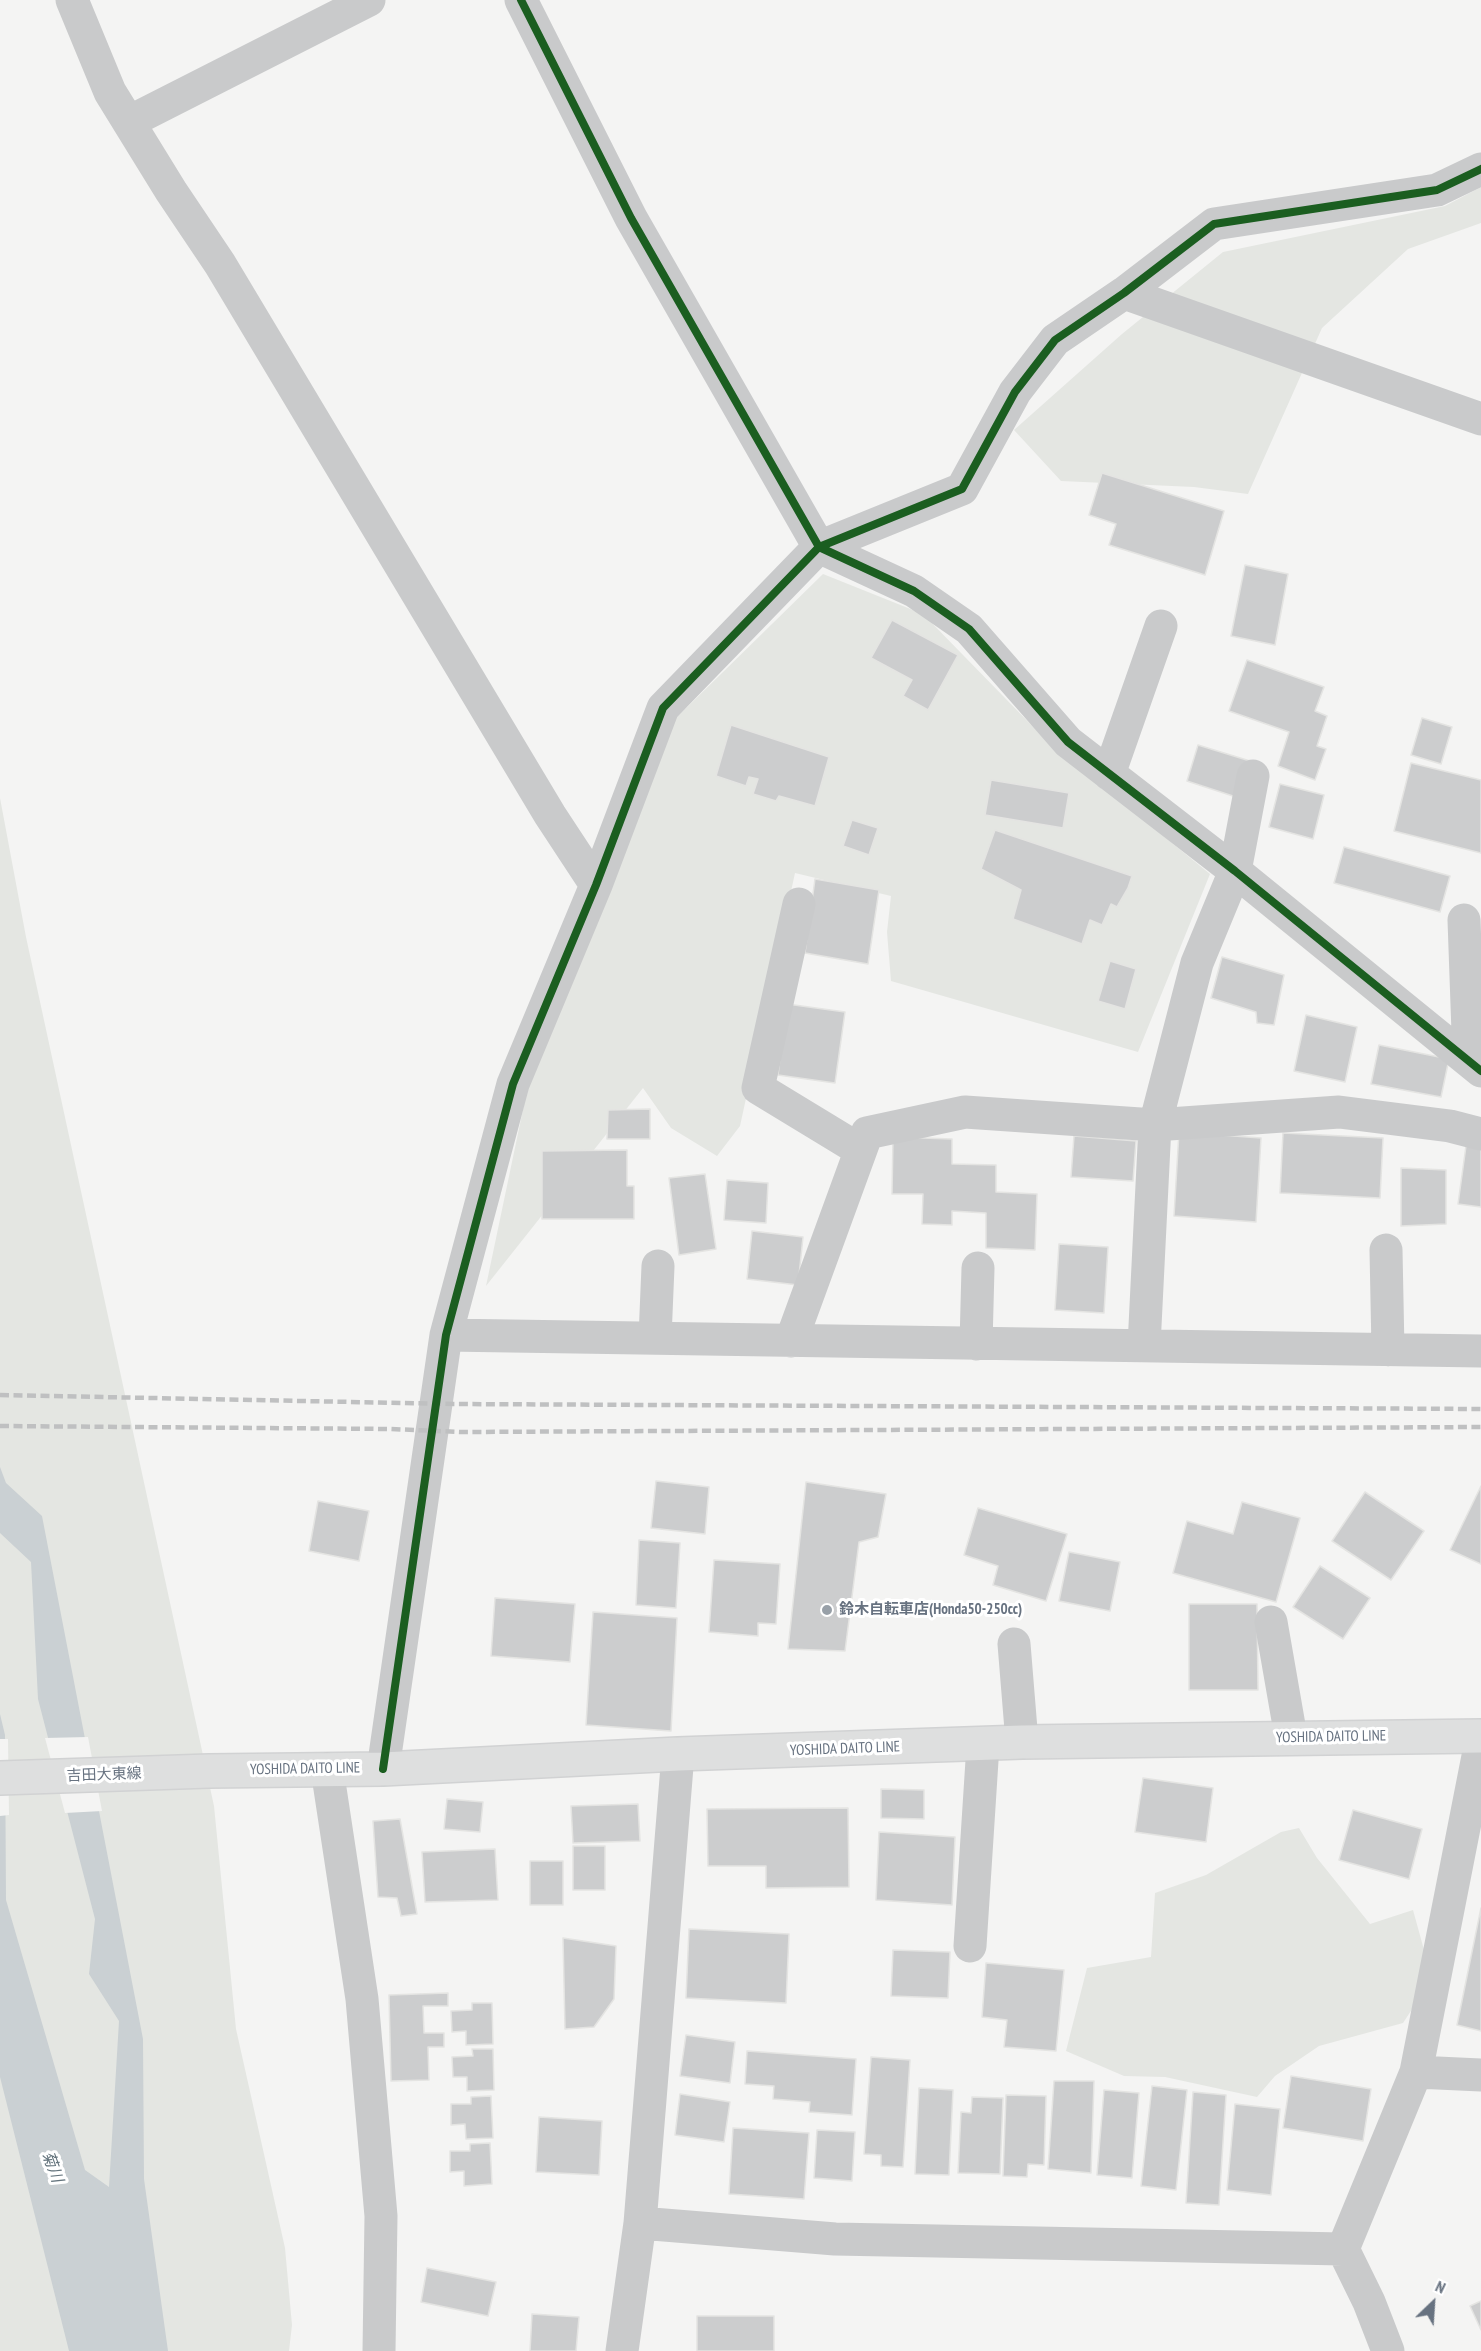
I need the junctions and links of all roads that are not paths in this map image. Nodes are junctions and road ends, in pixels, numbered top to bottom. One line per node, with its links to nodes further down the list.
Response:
1 (72, 0): 4 (street)
2 (369, 0): 4 (street)
3 (521, 0): 8 (street)
4 (129, 122): 13 (street)
5 (1481, 169): 6 (street)
6 (1124, 293): 7 (street); 8 (street)
7 (1481, 419)
8 (819, 547): 10 (street); 13 (street)
9 (1161, 626): 10 (street)
10 (1109, 774): 12 (street)
11 (1253, 776): 12 (street)
12 (1235, 871): 16 (street); 17 (street)
13 (596, 885): 23 (street)
14 (799, 904): 19 (street)
15 (1464, 920): 16 (street)
16 (1475, 1066)
17 (1155, 1125): 18 (street); 19 (street); 27 (street)
18 (1481, 1134)
19 (860, 1150): 25 (street)
20 (1386, 1250): 28 (street)
21 (658, 1266): 24 (street)
22 (978, 1268): 26 (street)
23 (446, 1335): 24 (street); 39 (street)
24 (655, 1338): 25 (street)
25 (791, 1341): 26 (street)
26 (976, 1344): 27 (street)
27 (1144, 1346): 28 (street)
28 (1388, 1350): 29 (street)
29 (1481, 1351)
30 (1271, 1622): 33 (street)
31 (1014, 1644): 35 (street)
32 (1481, 1736): 33 (main road, YOSHIDA DAITO LINE)
33 (1291, 1737): 35 (main road, YOSHIDA DAITO LINE)
34 (1481, 1741): 43 (street)
35 (1022, 1742): 36 (main road, YOSHIDA DAITO LINE)
36 (983, 1746): 37 (main road, YOSHIDA DAITO LINE); 42 (street)
37 (678, 1754): 39 (main road, YOSHIDA DAITO LINE); 45 (street)
38 (327, 1768): 39 (main road, YOSHIDA DAITO LINE); 40 (main road, YOSHIDA DAITO LINE); 47 (street)
39 (382, 1769)
40 (209, 1771): 41 (main road, 吉田大東線)
41 (0, 1778)
42 (970, 1946)
43 (1416, 2072): 44 (street); 46 (street)
44 (1481, 2074)
45 (640, 2223): 46 (street); 48 (street)
46 (1343, 2249): 49 (street)
47 (379, 2351)
48 (622, 2351)
49 (1388, 2351)

